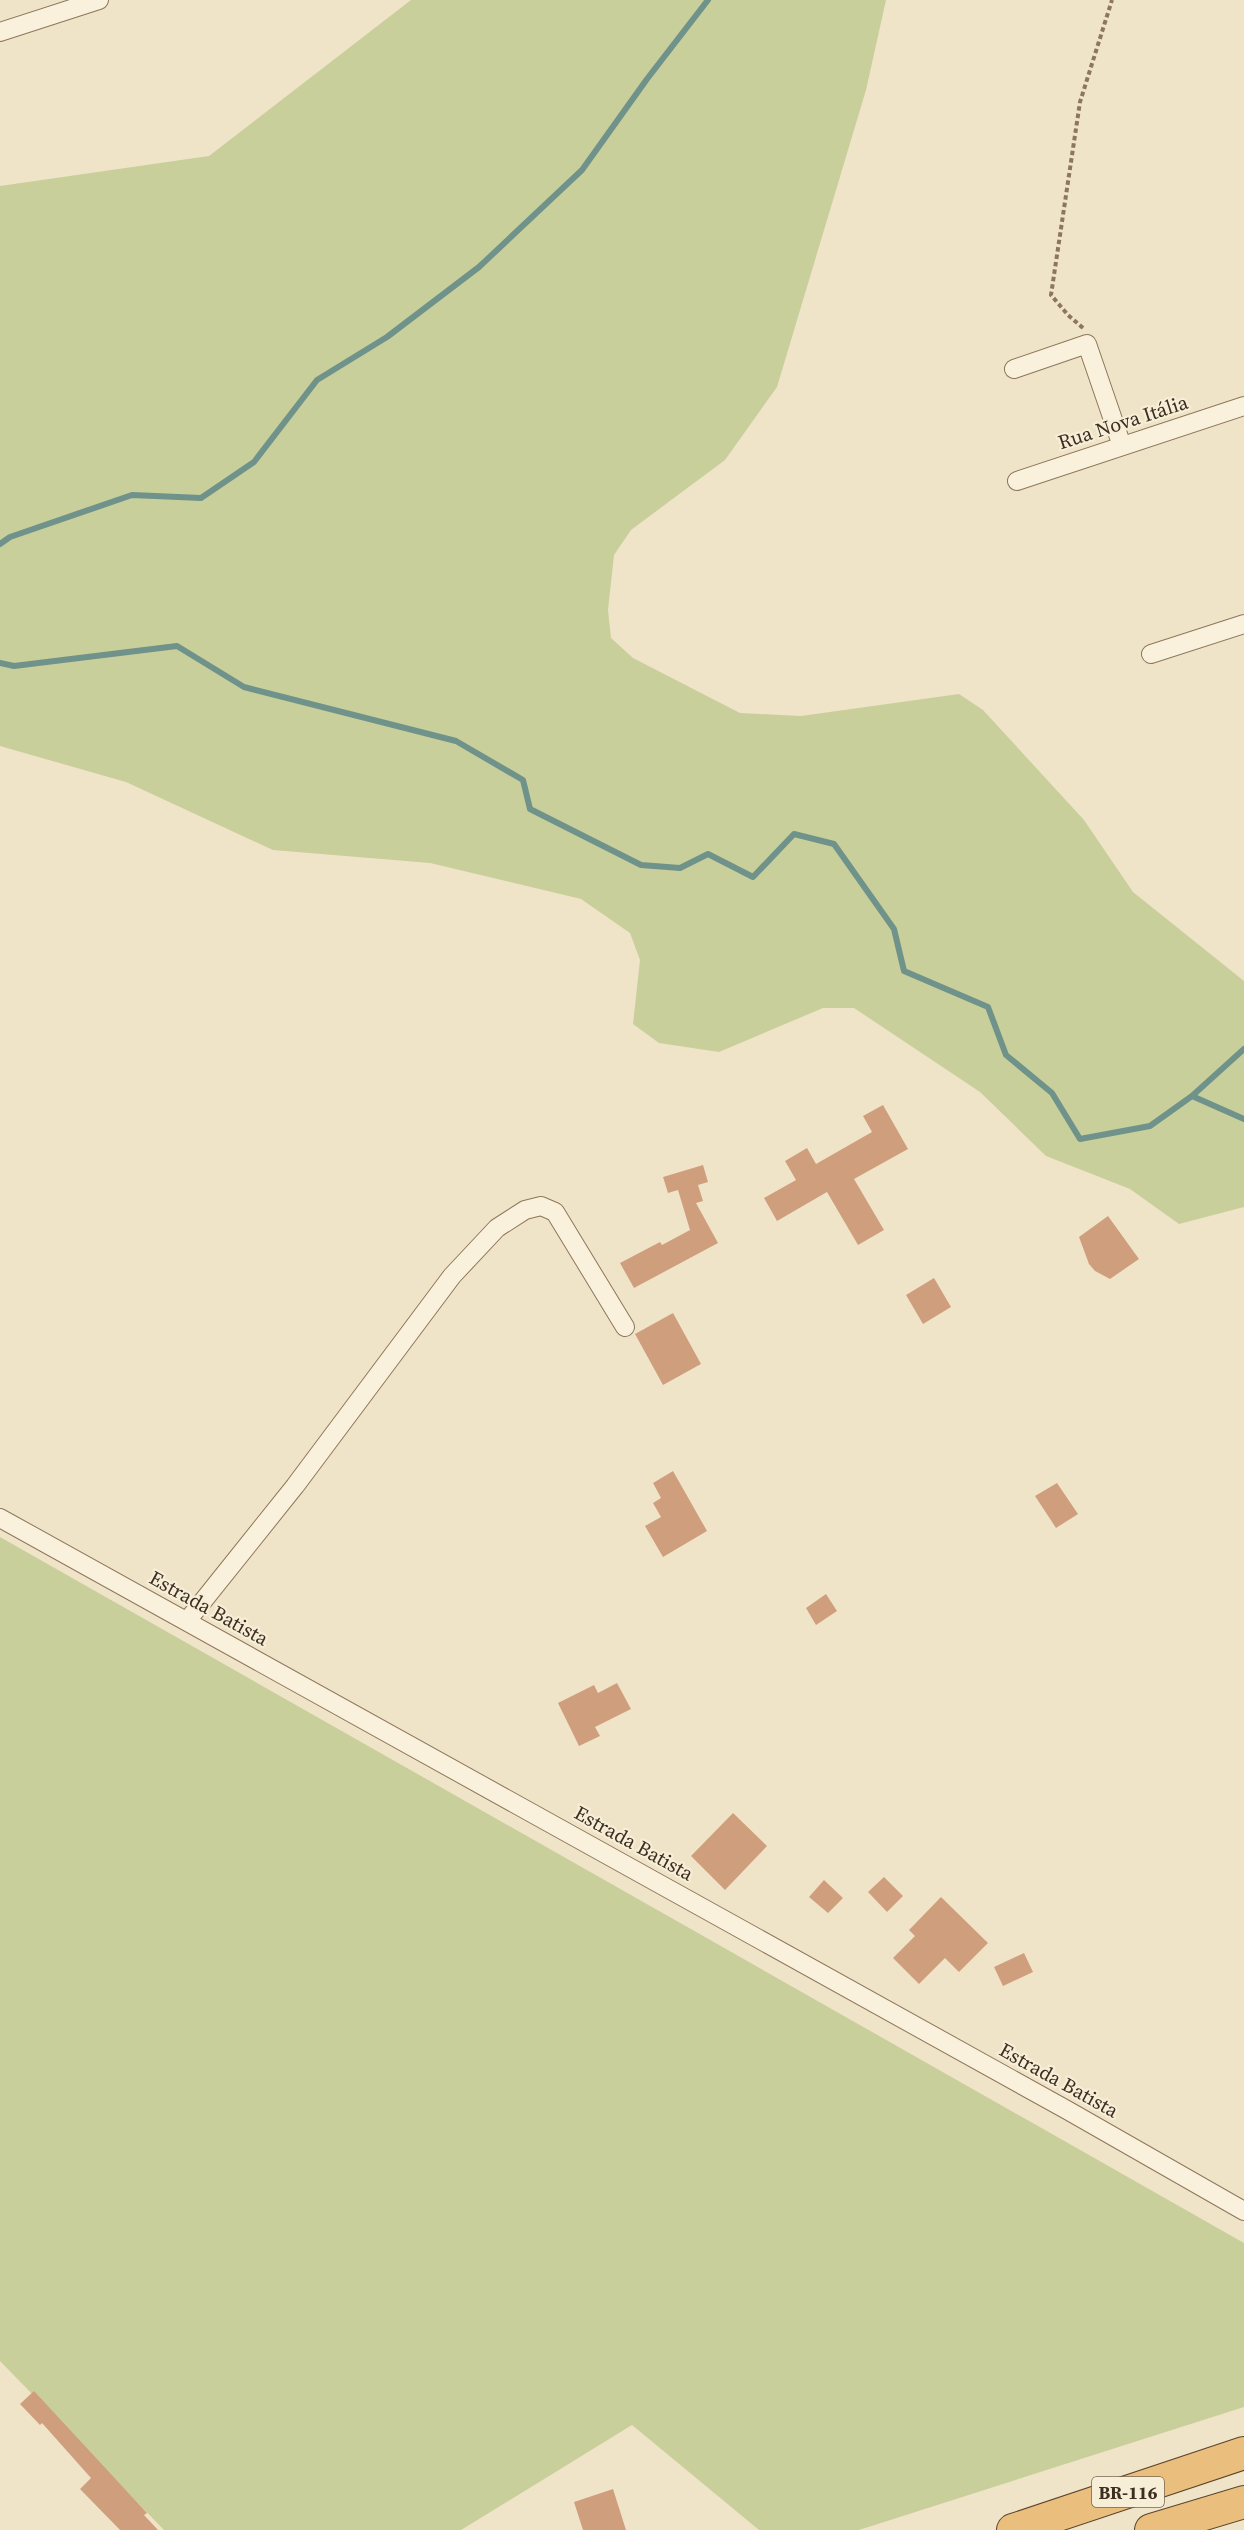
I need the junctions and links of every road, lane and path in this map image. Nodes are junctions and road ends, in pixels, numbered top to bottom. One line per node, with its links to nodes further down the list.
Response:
1 (99, 0): 3 (street)
2 (1112, 0): 4 (path)
3 (0, 32)
4 (1087, 344): 5 (street); 7 (street)
5 (1014, 369)
6 (1244, 406): 7 (street, Rua Nova Itália)
7 (1122, 446): 8 (street, Rua Nova Itália)
8 (1017, 482)
9 (1244, 624): 10 (street)
10 (1151, 654)
11 (625, 1327): 13 (street)
12 (0, 1518): 13 (street, Estrada Batista)
13 (187, 1621): 14 (street, Estrada Batista)
14 (1244, 2211)
15 (1244, 2453): 17 (highway, BR-116)
16 (1244, 2502): 18 (highway, BR-116)
17 (1013, 2530)
18 (1151, 2530)

